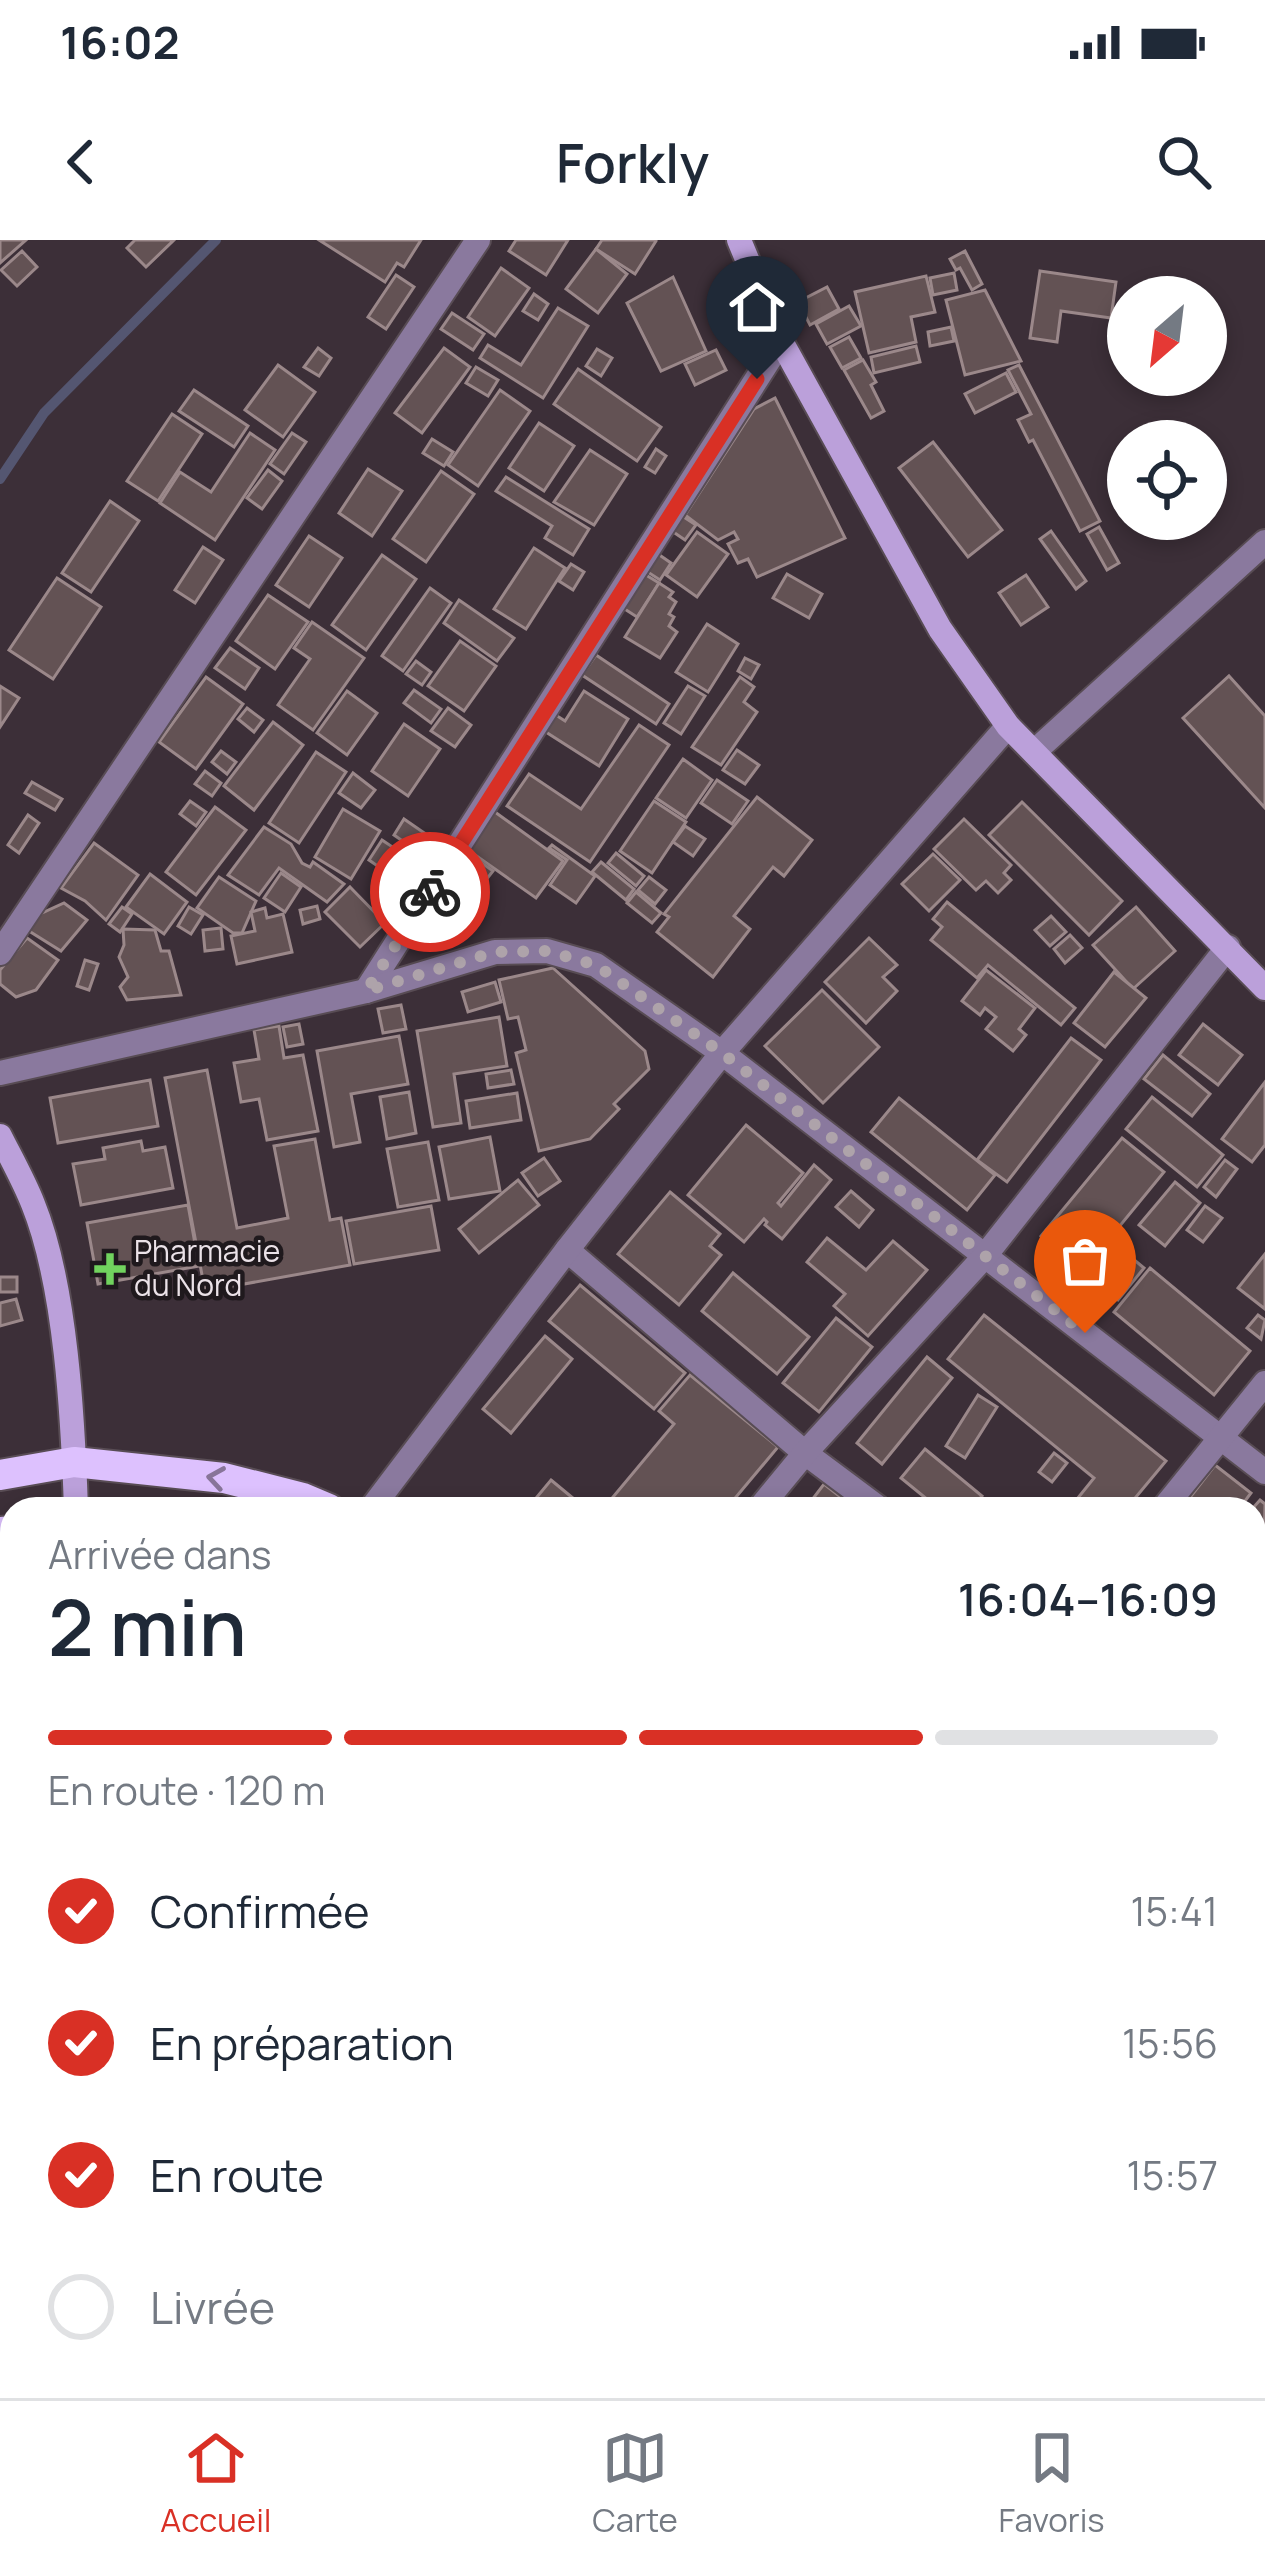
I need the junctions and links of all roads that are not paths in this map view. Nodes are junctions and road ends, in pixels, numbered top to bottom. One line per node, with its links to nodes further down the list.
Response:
1 (478, 240): 8 (street)
2 (739, 240): 3 (street)
3 (781, 341): 5 (street); 10 (street)
4 (1265, 542): 6 (street)
5 (1008, 726): 6 (street); 11 (street)
6 (1034, 752): 7 (street)
7 (1228, 947): 9 (street); 15 (street)
8 (0, 953)
9 (1265, 988)
10 (366, 991): 11 (street); 12 (street)
11 (722, 1053): 14 (street); 15 (street)
12 (0, 1073)
13 (0, 1136): 19 (street)
14 (567, 1250): 18 (street); 24 (street)
15 (984, 1256): 17 (street); 18 (street)
16 (1265, 1383): 17 (street)
17 (1220, 1436): 20 (street); 27 (street)
18 (805, 1453): 25 (street); 26 (street)
19 (74, 1462): 21 (main road); 22 (street); 23 (main road, one-way to 19)
20 (1265, 1472)
21 (0, 1475)
22 (75, 1497)
23 (299, 1497)
24 (380, 1497)
25 (769, 1497)
26 (864, 1497)
27 (1172, 1497)

